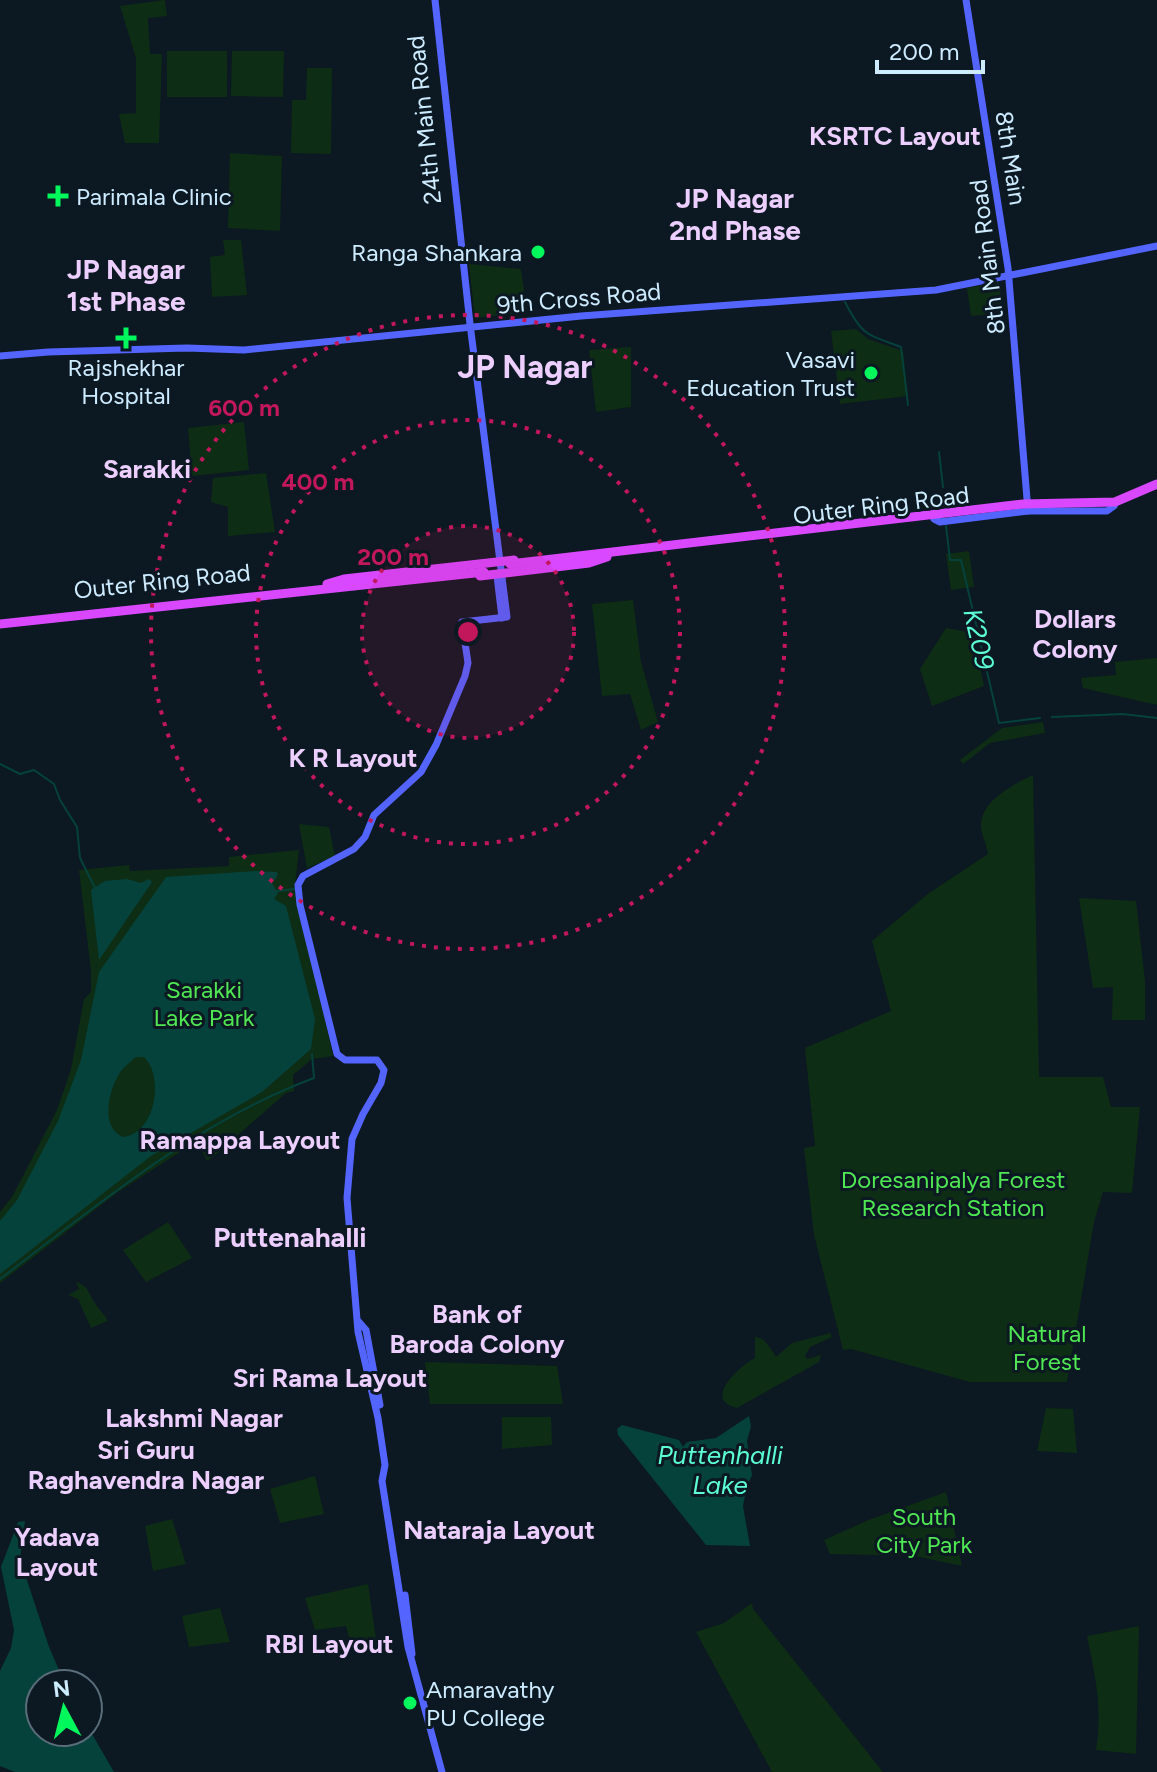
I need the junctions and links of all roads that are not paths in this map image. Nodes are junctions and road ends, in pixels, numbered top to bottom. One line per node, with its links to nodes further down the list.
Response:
1 (433, 0): 7 (main road, 24th Main Road)
2 (968, 0): 3 (main road, 8th Main Road); 5 (main road, 8th Main Road)
3 (970, 32): 5 (main road, 8th Main)
4 (1157, 244): 5 (main road, 9th Cross Road)
5 (1010, 274): 6 (main road, 8th Main); 7 (main road, 9th Cross Road); 10 (main road, 8th Main Road)
6 (1010, 291): 10 (main road, 8th Main Road)
7 (468, 326): 8 (main road, 9th Cross Road); 14 (main road, 24th Main Road)
8 (0, 355)
9 (1157, 487): 11 (highway, Outer Ring Road)
10 (1029, 500): 11 (main road, Outer Ring Road); 12 (main road, 8th Main Road); 13 (main road, Outer Ring Road)
11 (1114, 504): 12 (main road); 13 (highway, Outer Ring Road)
12 (1030, 511): 13 (main road)
13 (934, 517): 14 (highway, Outer Ring Road)
14 (502, 567): 16 (highway, Outer Ring Road); 18 (main road, 24th Main Road)
15 (483, 569): 16 (highway)
16 (323, 587): 17 (highway, Outer Ring Road)
17 (0, 622)
18 (442, 1772)

